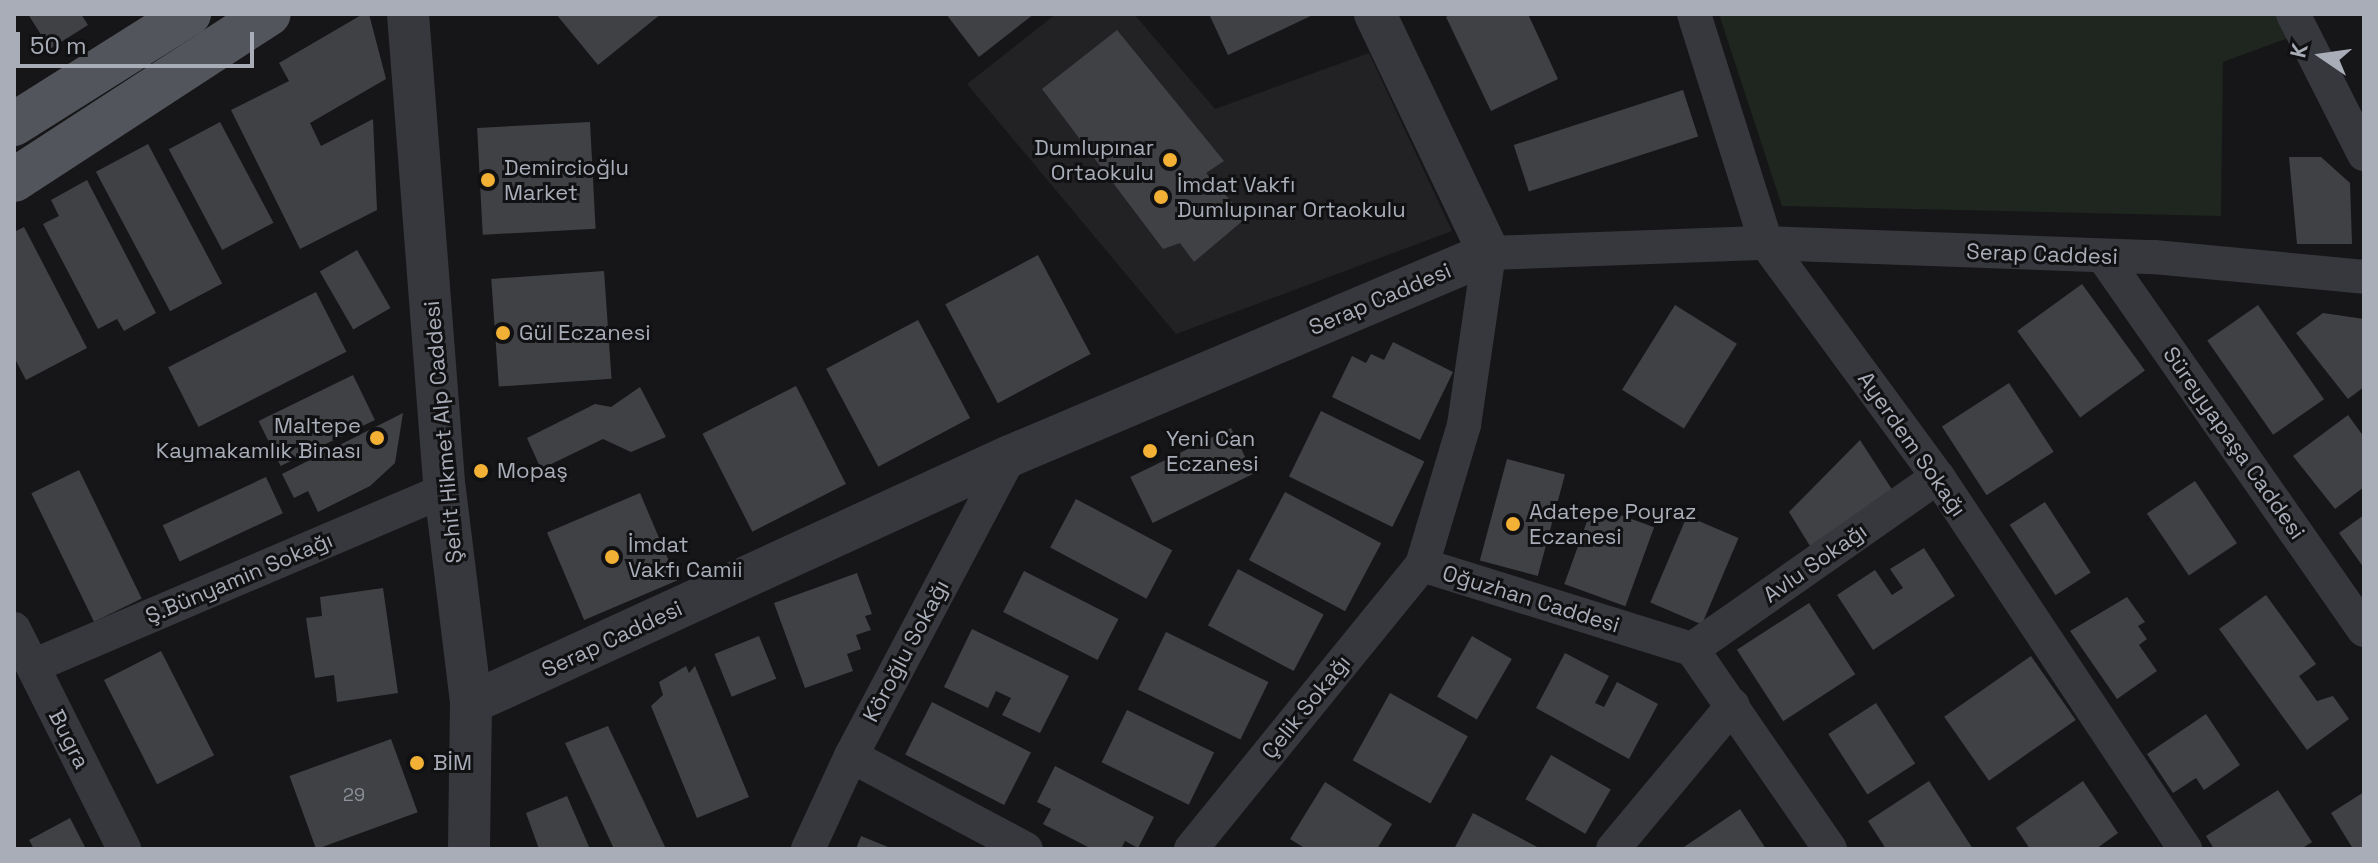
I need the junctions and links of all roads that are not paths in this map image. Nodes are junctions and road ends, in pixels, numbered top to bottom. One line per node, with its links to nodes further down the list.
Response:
1 (189, 14): 7 (main road)
2 (269, 14): 9 (main road)
3 (408, 14): 16 (street, Şehit Hikmet Alp Caddesi)
4 (1375, 14): 11 (street)
5 (1694, 14): 10 (street, Ayerdem Sokağı)
6 (2293, 14): 8 (street)
7 (14, 124)
8 (2364, 154)
9 (14, 180)
10 (1766, 243): 11 (street, Serap Caddesi); 12 (street, Serap Caddesi); 15 (street, Ayerdem Sokağı)
11 (1489, 253): 14 (street, Serap Caddesi); 17 (street, Oğuzhan Caddesi)
12 (2103, 256): 13 (street, Serap Caddesi); 19 (street, Süreyyapaşa Caddesi)
13 (2364, 277)
14 (1010, 456): 22 (street, Serap Caddesi); 24 (street, Köroğlu Sokağı)
15 (1938, 477): 20 (street, Avlu Sokağı); 32 (street, Ayerdem Sokağı)
16 (445, 490): 21 (street, Ş.Bünyamin Sokağı); 22 (street, Şehit Hikmet Alp Caddesi)
17 (1422, 565): 20 (street, Oğuzhan Caddesi); 29 (street, Çelik Sokağı)
18 (14, 629): 21 (street, Bugra)
19 (2364, 630)
20 (1692, 649): 23 (street)
21 (33, 666): 25 (street, Bugra)
22 (471, 703): 26 (street, Şehit Hikmet Alp Caddesi)
23 (1733, 705): 30 (street); 31 (street)
24 (851, 756): 27 (street, Köroğlu Sokağı); 28 (street)
25 (124, 849)
26 (469, 849)
27 (808, 849)
28 (1026, 849)
29 (1191, 849)
30 (1613, 849)
31 (1830, 849)
32 (2185, 849)

